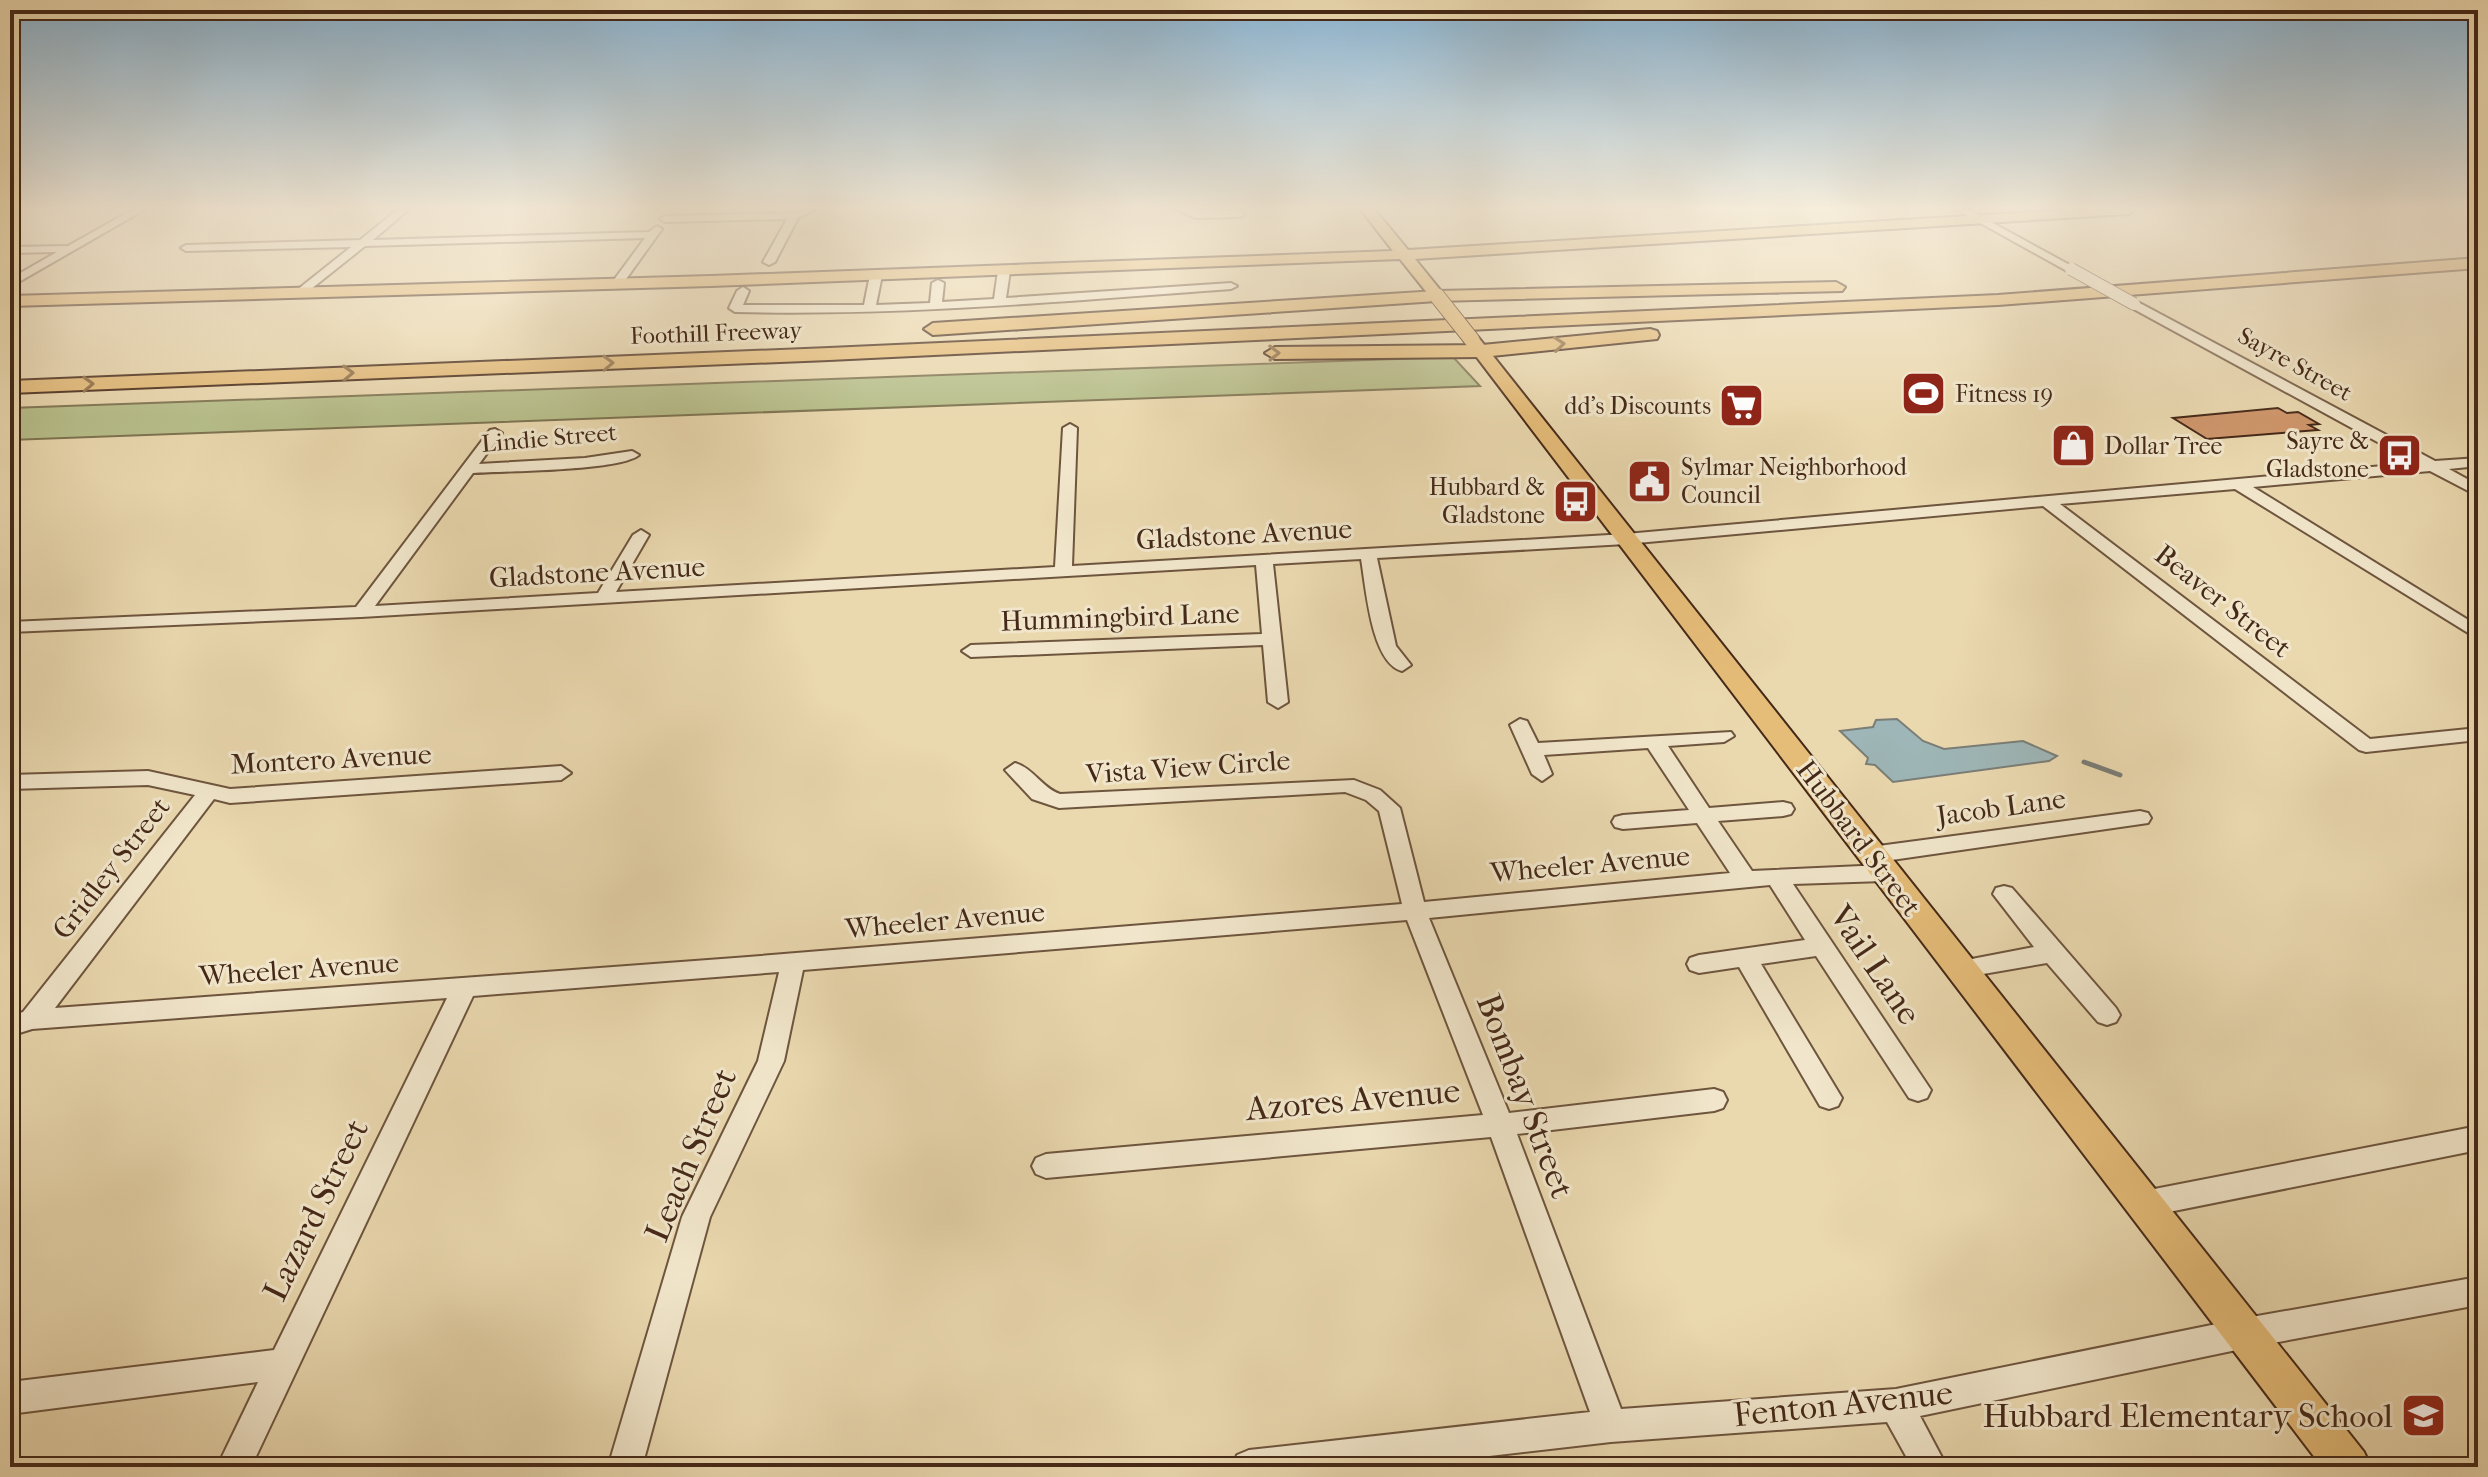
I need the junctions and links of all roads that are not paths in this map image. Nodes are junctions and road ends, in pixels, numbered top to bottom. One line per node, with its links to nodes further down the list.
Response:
1 (318, 279): 17 (street)
2 (621, 279): 12 (street)
3 (763, 279): 12 (main road)
4 (875, 279): 23 (street)
5 (1003, 279): 21 (street)
6 (1129, 279): 16 (street)
7 (1423, 279): 18 (main road, Hubbard Street)
8 (2065, 279): 14 (highway, Foothill Freeway)
9 (2089, 279): 33 (street, Sayre Street, bridge)
10 (2271, 279): 19 (highway, Foothill Freeway)
11 (938, 283): 22 (street)
12 (617, 284): 17 (main road)
13 (1231, 287): 16 (street)
14 (1954, 287): 18 (highway); 24 (highway, Foothill Freeway)
15 (743, 291): 23 (street)
16 (1131, 292): 21 (street)
17 (301, 293): 20 (main road)
18 (1437, 296): 24 (highway); 25 (main road, Hubbard Street, bridge)
19 (1998, 300): 25 (highway, one-way to 19); 26 (highway, Foothill Freeway)
20 (10, 301)
21 (1000, 302): 22 (street)
22 (936, 305): 23 (street)
23 (869, 308)
24 (758, 341): 27 (highway, Foothill Freeway)
25 (1482, 351): 26 (highway, one-way to 25); 39 (main road, Hubbard Street)
26 (829, 354): 28 (highway, Foothill Freeway, one-way to 26)
27 (10, 370)
28 (10, 387)
29 (1070, 428): 42 (street)
30 (495, 433): 34 (street)
31 (632, 455): 34 (street, Lindie Street)
32 (2478, 462): 33 (street, Gladstone Avenue)
33 (2432, 466): 35 (street, Gladstone Avenue); 36 (street, Sayre Street)
34 (470, 469): 44 (street)
35 (2235, 482): 37 (street, Gladstone Avenue); 46 (street)
36 (2478, 491)
37 (2046, 501): 39 (street, Gladstone Avenue); 52 (street, Beaver Street)
38 (641, 535): 43 (street)
39 (1626, 539): 40 (street, Gladstone Avenue); 66 (main road, Hubbard Street)
40 (1368, 553): 41 (street, Gladstone Avenue); 49 (street)
41 (1264, 559): 42 (street, Gladstone Avenue); 47 (street)
42 (1063, 571): 43 (street, Gladstone Avenue)
43 (604, 598): 44 (street, Gladstone Avenue)
44 (361, 612): 45 (street, Gladstone Avenue)
45 (10, 627)
46 (2478, 634)
47 (1271, 639): 48 (street, Hummingbird Lane); 50 (street)
48 (971, 651)
49 (1402, 665)
50 (1278, 702)
51 (1520, 725): 55 (street)
52 (2478, 734)
53 (1724, 736): 54 (street)
54 (1654, 741): 55 (street); 63 (street)
55 (1532, 750): 58 (street)
56 (1015, 770): 61 (street, Vista View Circle)
57 (561, 773): 60 (street, Montero Avenue)
58 (1542, 774)
59 (10, 782): 60 (street, Montero Avenue)
60 (209, 792): 79 (street, Gridley Street)
61 (1373, 795): 70 (street, Bombay Street)
62 (1783, 809): 63 (street)
63 (1703, 816): 65 (street); 68 (street)
64 (2140, 818): 66 (street, Jacob Lane)
65 (1623, 822)
66 (1878, 864): 67 (street, Wheeler Avenue); 76 (main road, Hubbard Street)
67 (1776, 877): 68 (street, Wheeler Avenue); 71 (street, Vail Lane)
68 (1746, 880): 70 (street, Wheeler Avenue)
69 (2004, 894): 72 (street)
70 (1415, 911): 74 (street, Wheeler Avenue); 83 (street, Bombay Street)
71 (1822, 946): 73 (street); 80 (street, Vail Lane)
72 (2052, 953): 76 (street); 78 (street)
73 (1745, 957): 75 (street); 81 (street)
74 (793, 962): 77 (street, Wheeler Avenue); 94 (street, Leach Street)
75 (1699, 964)
76 (1960, 969): 86 (main road, Hubbard Street)
77 (465, 986): 79 (street, Wheeler Avenue); 89 (street, Lazard Street)
78 (2107, 1015)
79 (21, 1023)
80 (1918, 1090)
81 (1829, 1098)
82 (1714, 1100): 83 (street, Azores Avenue)
83 (1500, 1125): 85 (street, Azores Avenue); 92 (street, Bombay Street)
84 (2478, 1138): 86 (street)
85 (1046, 1166)
86 (2144, 1204): 88 (main road, Hubbard Street)
87 (2478, 1291): 88 (street, Fenton Avenue)
88 (2246, 1333): 91 (street, Fenton Avenue); 97 (main road, Hubbard Street)
89 (282, 1364): 90 (street); 93 (street, Lazard Street)
90 (10, 1398)
91 (1896, 1405): 92 (street, Fenton Avenue); 96 (street)
92 (1611, 1426): 95 (street, Fenton Avenue)
93 (234, 1467)
94 (625, 1467)
95 (1249, 1467)
96 (1930, 1467)
97 (2349, 1467)

